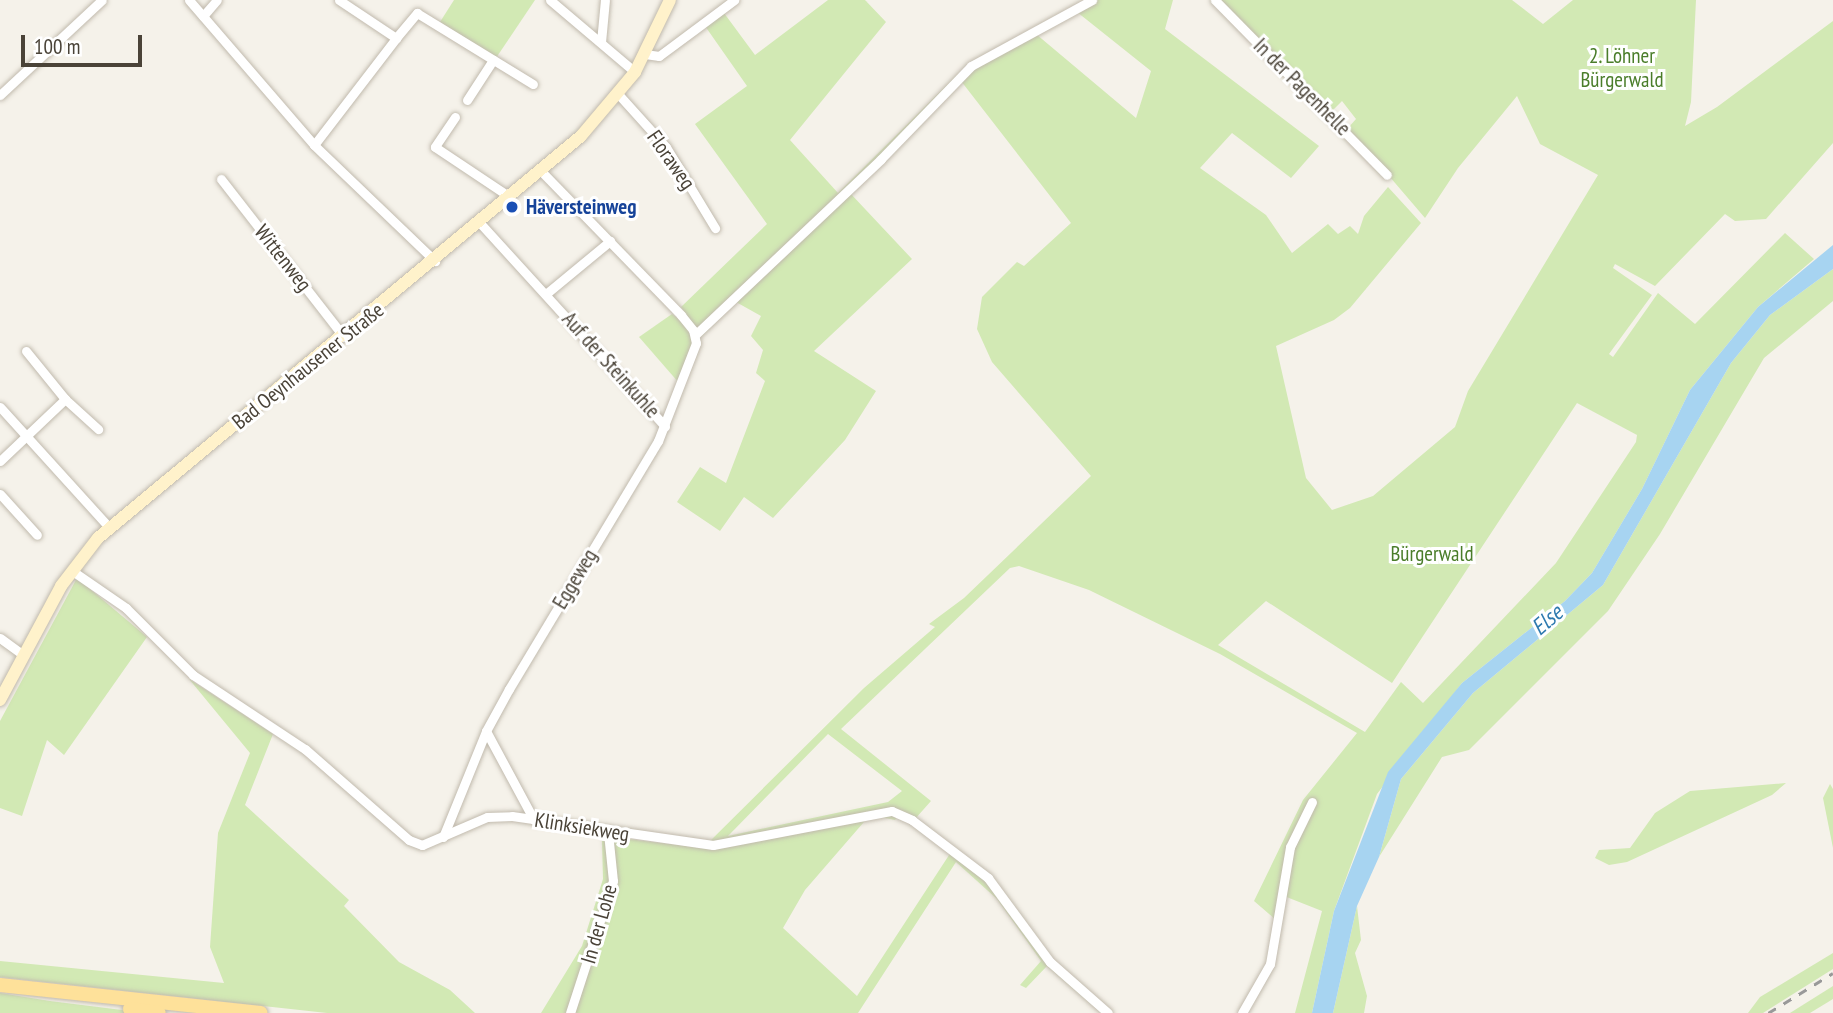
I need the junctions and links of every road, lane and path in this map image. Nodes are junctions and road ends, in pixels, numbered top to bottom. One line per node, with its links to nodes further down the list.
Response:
1 (102, 0): 19 (street)
2 (189, 0): 11 (street)
3 (217, 0): 11 (street)
4 (339, 0): 12 (street)
5 (550, 0): 13 (street)
6 (605, 0): 13 (street)
7 (670, 0): 14 (main road, Bad Oeynhausener Straße)
8 (734, 0): 14 (street)
9 (1092, 0): 32 (street)
10 (1215, 0): 24 (street, In der Pagenhelle)
11 (202, 16): 22 (street)
12 (396, 38): 15 (street); 22 (street)
13 (601, 42): 16 (street)
14 (645, 54): 16 (main road, Bad Oeynhausener Straße)
15 (493, 60): 17 (street); 20 (street)
16 (635, 72): 18 (main road, Bad Oeynhausener Straße)
17 (533, 84)
18 (619, 95): 23 (main road, Bad Oeynhausener Straße); 28 (street, Floraweg)
19 (0, 96)
20 (467, 100)
21 (455, 117): 26 (street)
22 (314, 145): 30 (street)
23 (541, 171): 26 (main road, Bad Oeynhausener Straße); 29 (street)
24 (1387, 175)
25 (221, 179): 33 (street, Wittenweg)
26 (510, 197): 27 (main road, Bad Oeynhausener Straße)
27 (480, 223): 30 (main road, Bad Oeynhausener Straße); 31 (street, Auf der Steinkuhle)
28 (715, 228)
29 (610, 241): 31 (street, Auf der Steinkuhle); 32 (street)
30 (435, 261): 33 (main road, Bad Oeynhausener Straße)
31 (547, 293): 37 (street, Auf der Steinkuhle)
32 (695, 335): 37 (street, Auf der Steinkuhle)
33 (344, 337): 42 (main road, Bad Oeynhausener Straße)
34 (26, 351): 35 (street)
35 (65, 399): 38 (street); 39 (street)
36 (0, 407): 39 (street)
37 (665, 426): 48 (street, Eggeweg)
38 (98, 429)
39 (26, 436): 40 (street); 42 (street)
40 (0, 461)
41 (0, 494): 43 (street)
42 (109, 527): 44 (main road, Bad Oeynhausener Straße)
43 (37, 535)
44 (71, 570): 46 (main road, Bad Oeynhausener Straße); 52 (street, Klinksiekweg)
45 (0, 638): 46 (street)
46 (23, 655): 47 (main road, Bad Oeynhausener Straße)
47 (0, 700)
48 (486, 731): 50 (street); 52 (street, Eggeweg)
49 (1312, 802): 60 (street)
50 (534, 820): 51 (street, Klinksiekweg); 52 (street, Klinksiekweg)
51 (608, 833): 58 (street, In der Lohe); 59 (street, Klinksiekweg)
52 (443, 836)
53 (0, 985): 54 (main road)
54 (22, 988): 55 (main road); 56 (main road)
55 (183, 1009): 57 (main road)
56 (159, 1013)
57 (260, 1013)
58 (570, 1013)
59 (1108, 1013)
60 (1242, 1013)

